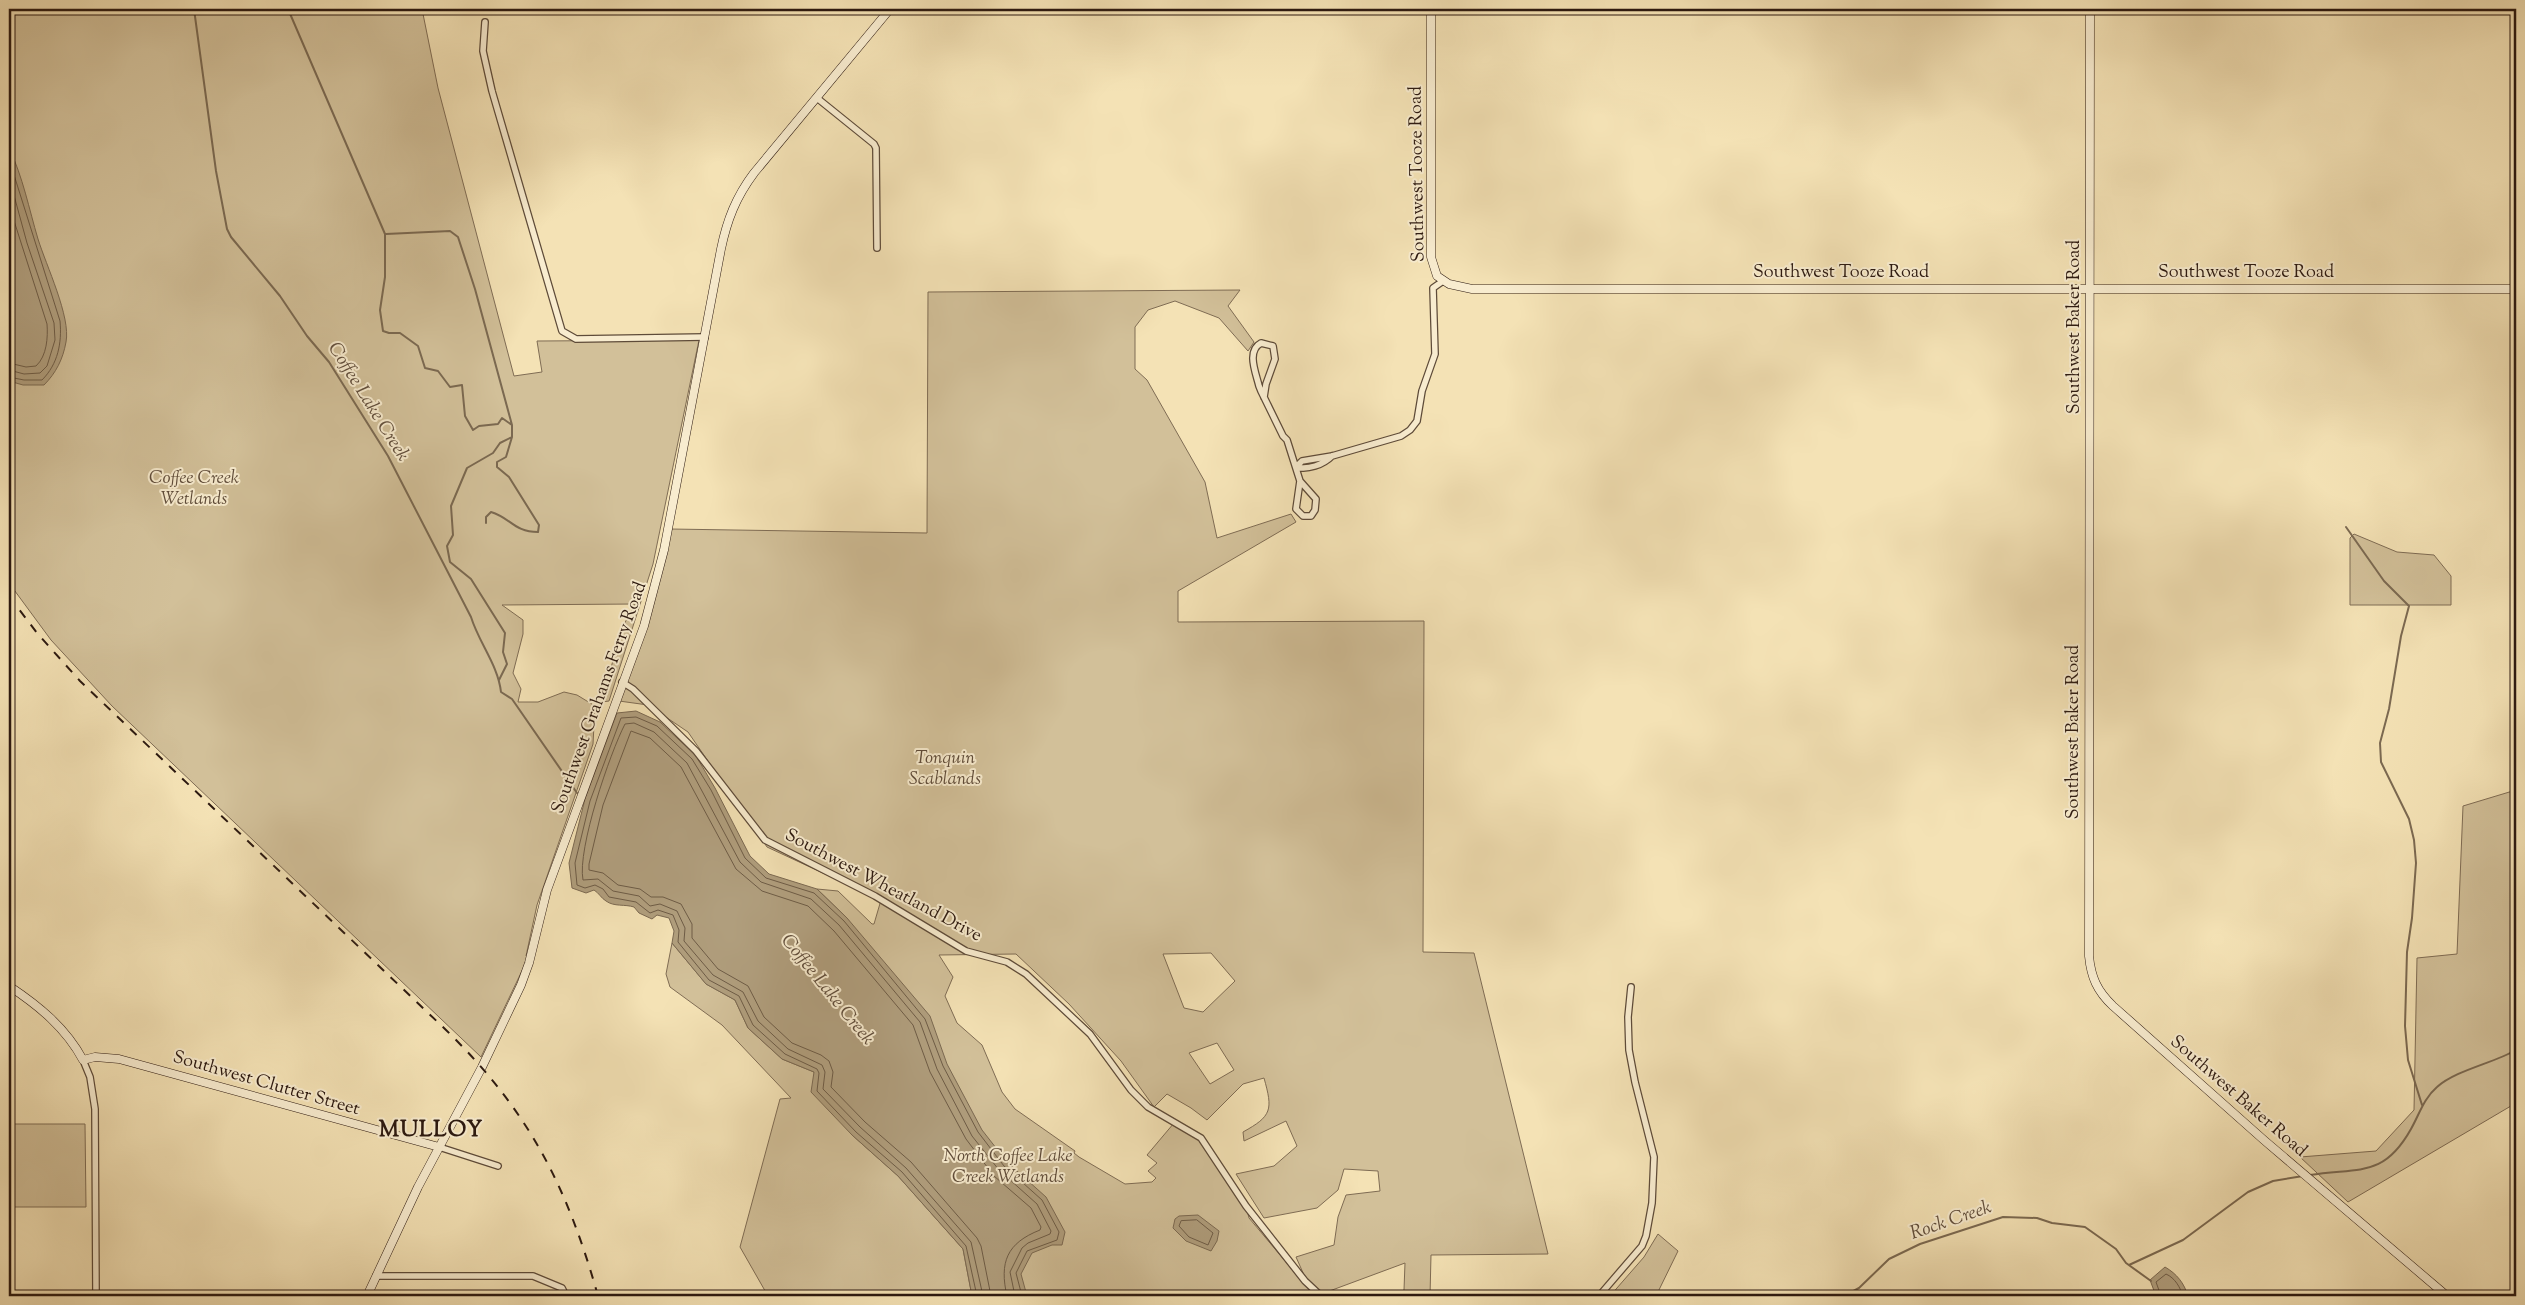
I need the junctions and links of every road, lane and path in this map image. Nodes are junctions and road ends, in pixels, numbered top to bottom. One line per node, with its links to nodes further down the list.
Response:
1 (890, 9): 5 (main road, Southwest Grahams Ferry Road)
2 (1431, 9): 7 (main road, Southwest Tooze Road)
3 (2090, 9): 8 (main road, Southwest Baker Road)
4 (485, 22): 10 (street)
5 (817, 98): 6 (street); 10 (main road, Southwest Grahams Ferry Road)
6 (877, 248)
7 (1443, 280): 8 (main road, Southwest Tooze Road); 12 (street)
8 (2090, 288): 9 (main road, Southwest Tooze Road); 26 (main road, Southwest Baker Road)
9 (2516, 289)
10 (705, 337): 14 (main road, Southwest Grahams Ferry Road)
11 (1264, 397): 11 (street); 12 (street)
12 (1296, 467): 13 (street)
13 (1300, 481): 13 (street)
14 (622, 682): 18 (main road, Southwest Grahams Ferry Road); 24 (street, Southwest Wheatland Drive)
15 (9, 986): 17 (main road)
16 (1631, 987): 25 (street)
17 (83, 1060): 18 (main road, Southwest Clutter Street); 21 (street)
18 (439, 1147): 19 (street); 20 (main road, Southwest Grahams Ferry Road)
19 (498, 1166)
20 (376, 1276): 22 (main road, Southwest Grahams Ferry Road); 23 (street)
21 (96, 1296)
22 (367, 1296)
23 (566, 1296)
24 (1321, 1296)
25 (1599, 1296)
26 (2447, 1296)

